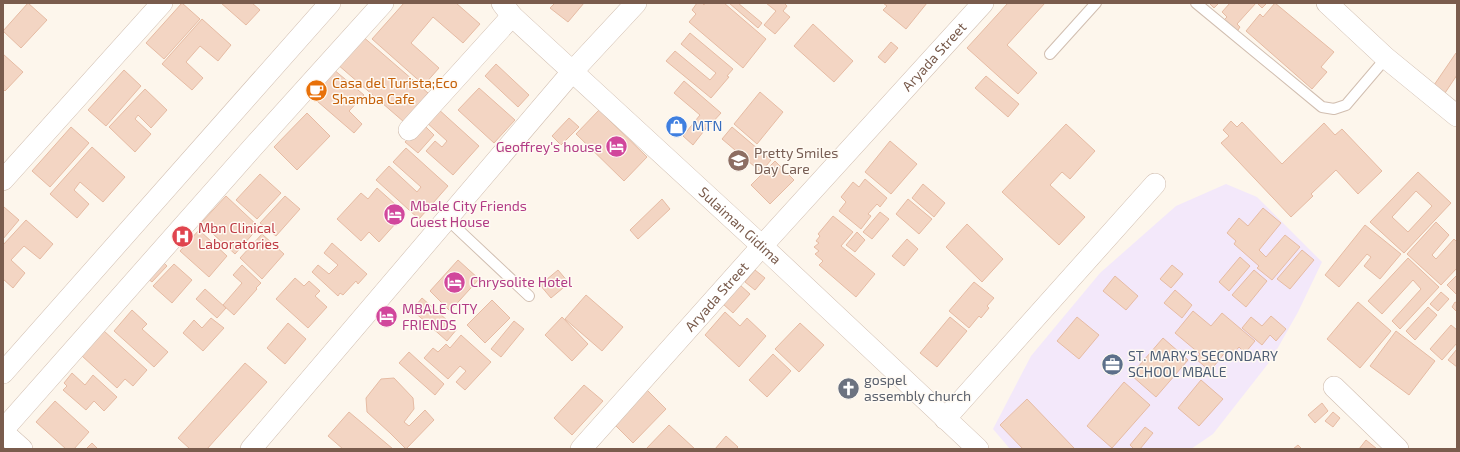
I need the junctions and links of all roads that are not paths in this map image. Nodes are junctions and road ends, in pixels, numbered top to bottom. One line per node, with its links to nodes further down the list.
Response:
1 (162, 3): 15 (street)
2 (330, 3): 20 (street)
3 (383, 3): 23 (street)
4 (636, 3): 12 (street)
5 (983, 3): 18 (street, Aryada Street)
6 (1096, 3): 10 (lane)
7 (1196, 3): 11 (lane)
8 (1327, 3): 11 (street)
9 (507, 10): 12 (street, Sulaiman Gidima); 14 (street)
10 (1050, 54)
11 (1386, 58): 13 (street)
12 (572, 72): 17 (street); 18 (street, Sulaiman Gidima)
13 (1457, 116)
14 (409, 130)
15 (3, 180)
16 (1155, 184): 22 (street)
17 (447, 219): 19 (lane); 25 (street)
18 (762, 246): 22 (street, Sulaiman Gidima); 26 (street, Aryada Street)
19 (529, 296)
20 (3, 373)
21 (1334, 387): 28 (street)
22 (945, 419): 27 (street, Sulaiman Gidima)
23 (3, 431): 24 (street)
24 (22, 449)
25 (251, 449)
26 (581, 449)
27 (978, 449)
28 (1398, 449)

